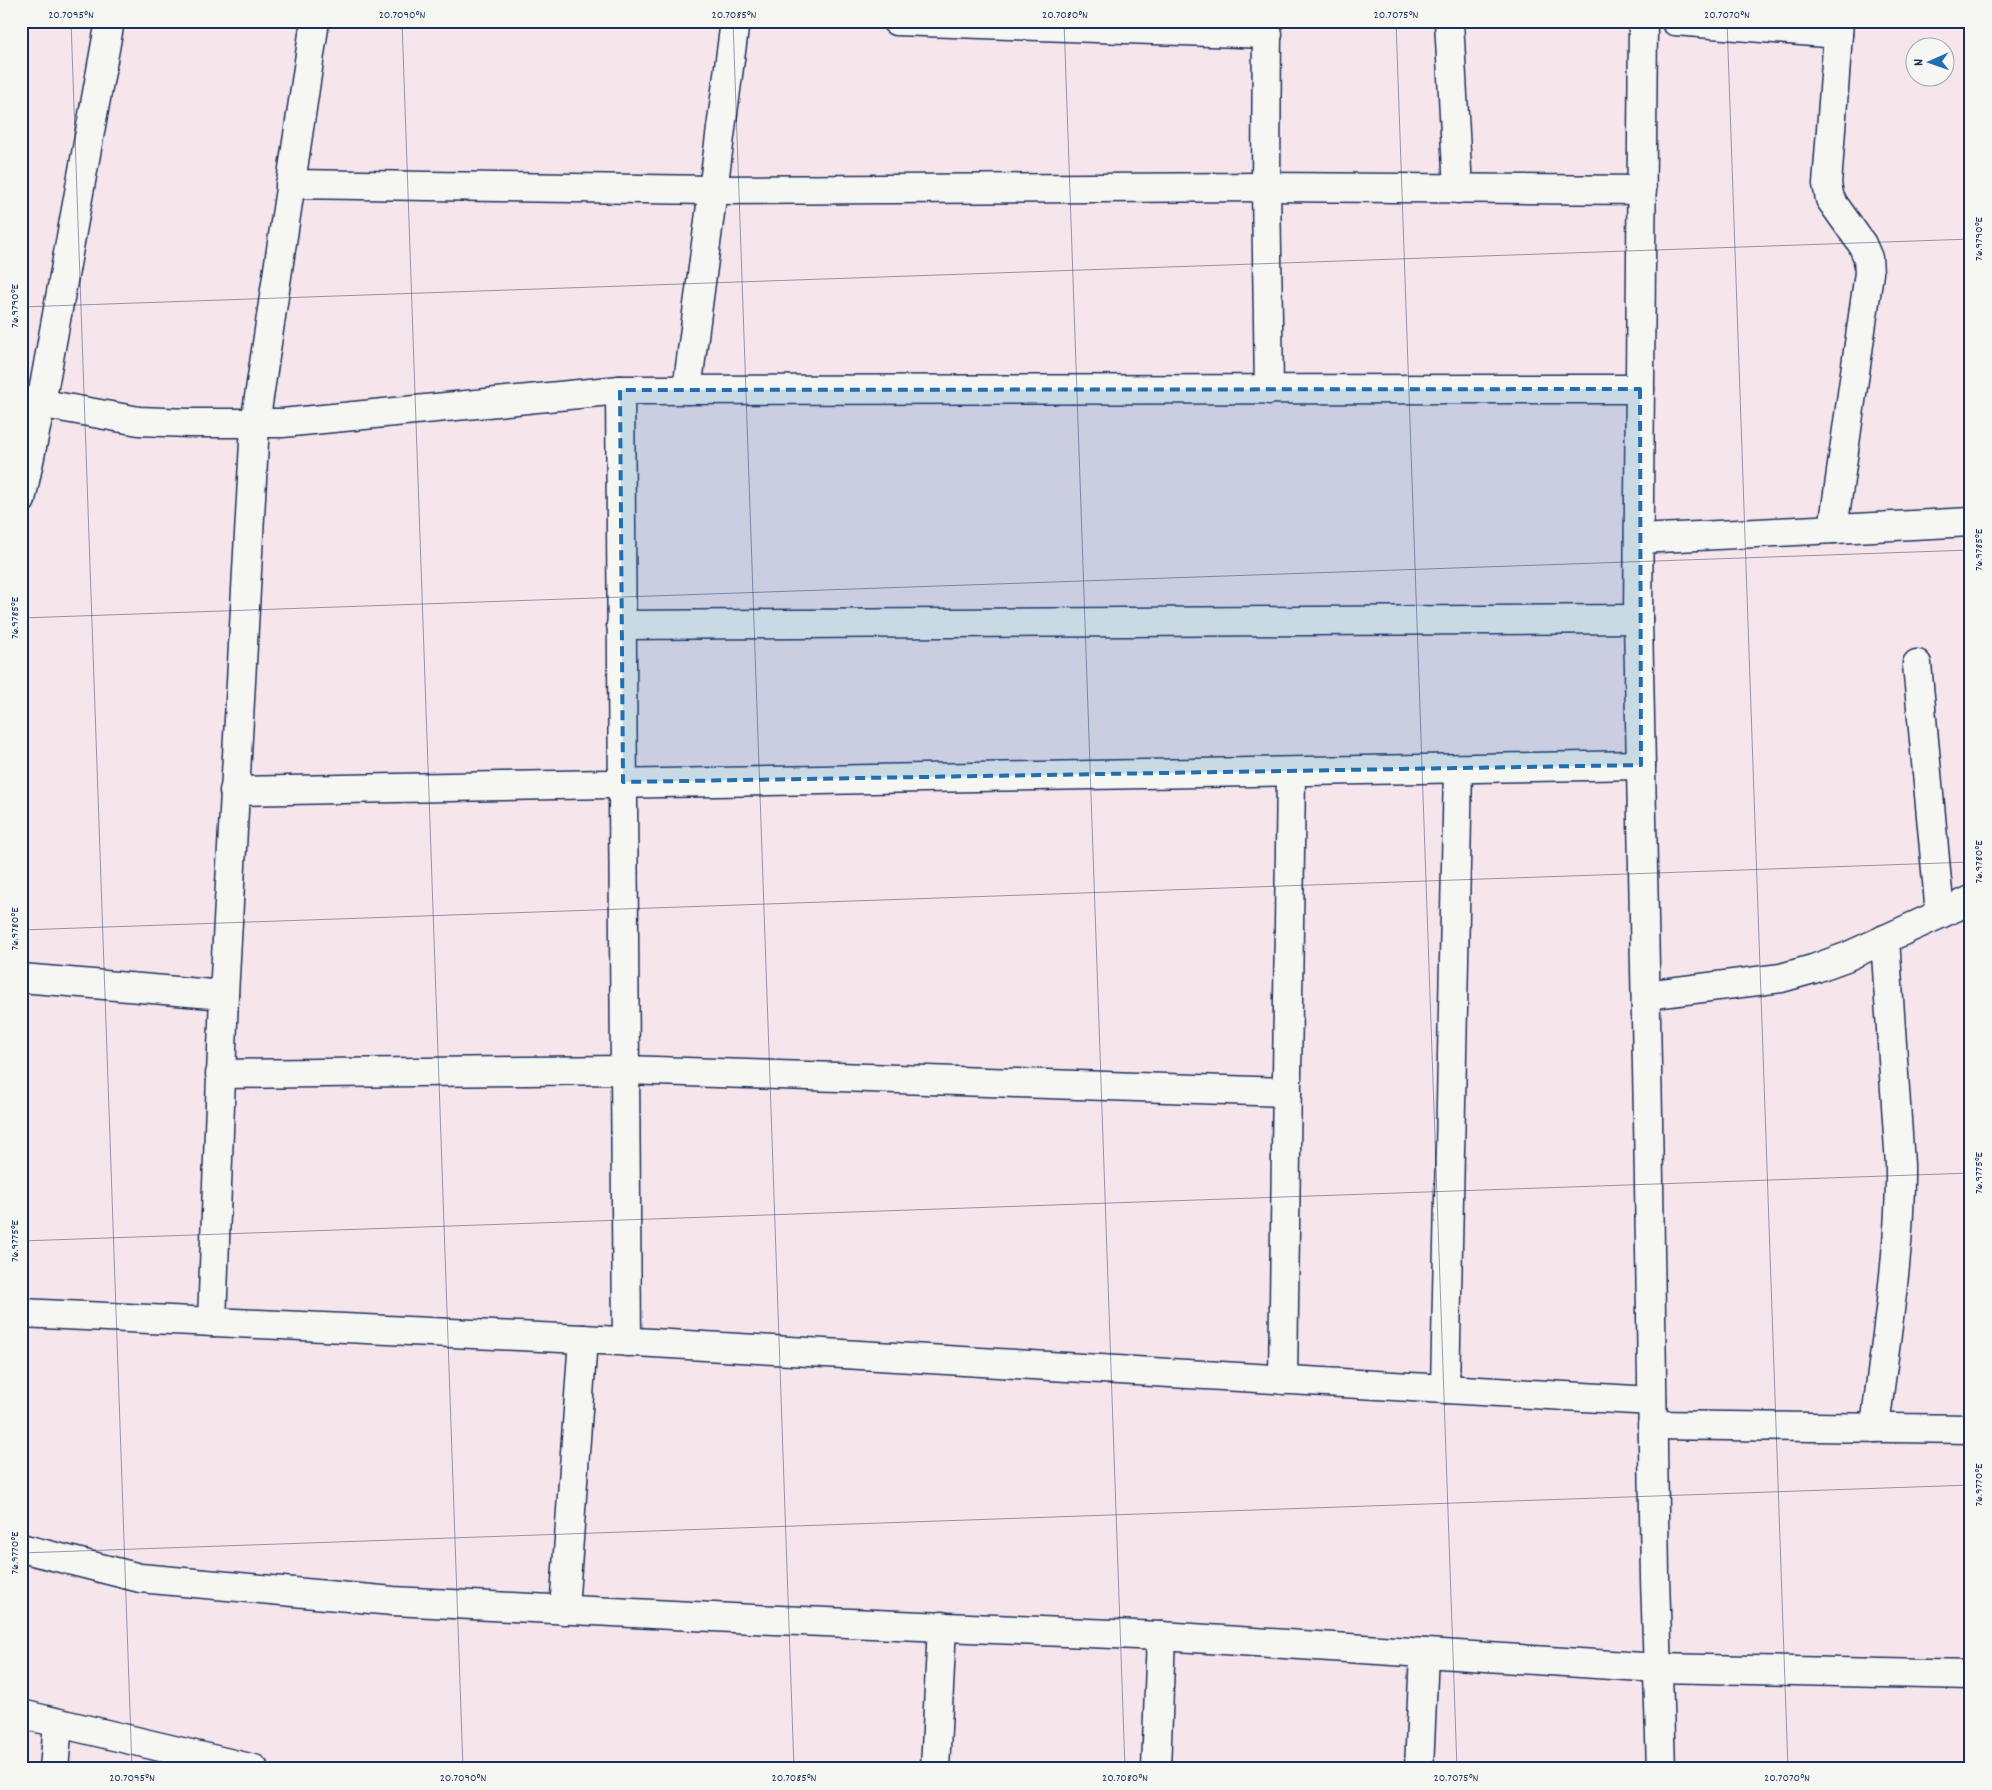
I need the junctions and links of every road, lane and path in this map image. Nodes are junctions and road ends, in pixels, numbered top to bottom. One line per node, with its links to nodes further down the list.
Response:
1 (110, 21): 19 (street)
2 (315, 21): 10 (street)
3 (735, 21): 13 (street)
4 (896, 21): 8 (street)
5 (1449, 21): 12 (street)
6 (1643, 21): 14 (street)
7 (1675, 21): 9 (street)
8 (1267, 28): 11 (street)
9 (1839, 28): 23 (street)
10 (290, 184): 13 (street); 20 (street)
11 (1266, 187): 12 (street); 13 (street); 18 (street)
12 (1458, 189): 14 (street)
13 (713, 190): 17 (street)
14 (1642, 190): 15 (street)
15 (1640, 389): 18 (street); 24 (street)
16 (620, 390): 17 (street); 20 (street); 26 (street)
17 (687, 390): 18 (street)
18 (1269, 390)
19 (31, 401): 20 (street); 21 (street)
20 (255, 424): 32 (street)
21 (21, 500)
22 (1971, 522): 23 (street)
23 (1833, 529): 24 (street)
24 (1639, 539): 25 (street)
25 (1638, 619): 26 (street); 28 (street)
26 (621, 625): 31 (street)
27 (1917, 664): 34 (street)
28 (1641, 765): 29 (street); 38 (street)
29 (1458, 769): 30 (street); 47 (street)
30 (1291, 773): 31 (street); 41 (street)
31 (623, 782): 32 (street); 39 (street)
32 (234, 791): 37 (street)
33 (1971, 900): 34 (street)
34 (1940, 914): 35 (street)
35 (1885, 939): 38 (street); 49 (street)
36 (21, 978): 37 (street)
37 (224, 995): 40 (street)
38 (1646, 995): 48 (street)
39 (625, 1070): 40 (street); 41 (street); 45 (street)
40 (220, 1074): 43 (street)
41 (1286, 1092): 46 (street)
42 (21, 1313): 43 (street)
43 (212, 1322): 44 (street)
44 (583, 1339): 45 (street); 52 (street)
45 (627, 1342): 46 (street)
46 (1283, 1380): 47 (street)
47 (1445, 1389): 48 (street)
48 (1652, 1413): 49 (street); 56 (street)
49 (1875, 1428): 50 (street)
50 (1971, 1429)
51 (21, 1548): 52 (street)
52 (564, 1610): 53 (street)
53 (942, 1626): 54 (street); 62 (street)
54 (1161, 1636): 55 (street); 63 (street)
55 (1424, 1653): 56 (street); 64 (street)
56 (1658, 1668): 57 (street); 65 (street)
57 (1971, 1675)
58 (21, 1714): 59 (street)
59 (58, 1723): 60 (street); 61 (street)
60 (54, 1769)
61 (254, 1769)
62 (935, 1769)
63 (1156, 1769)
64 (1419, 1769)
65 (1661, 1769)

